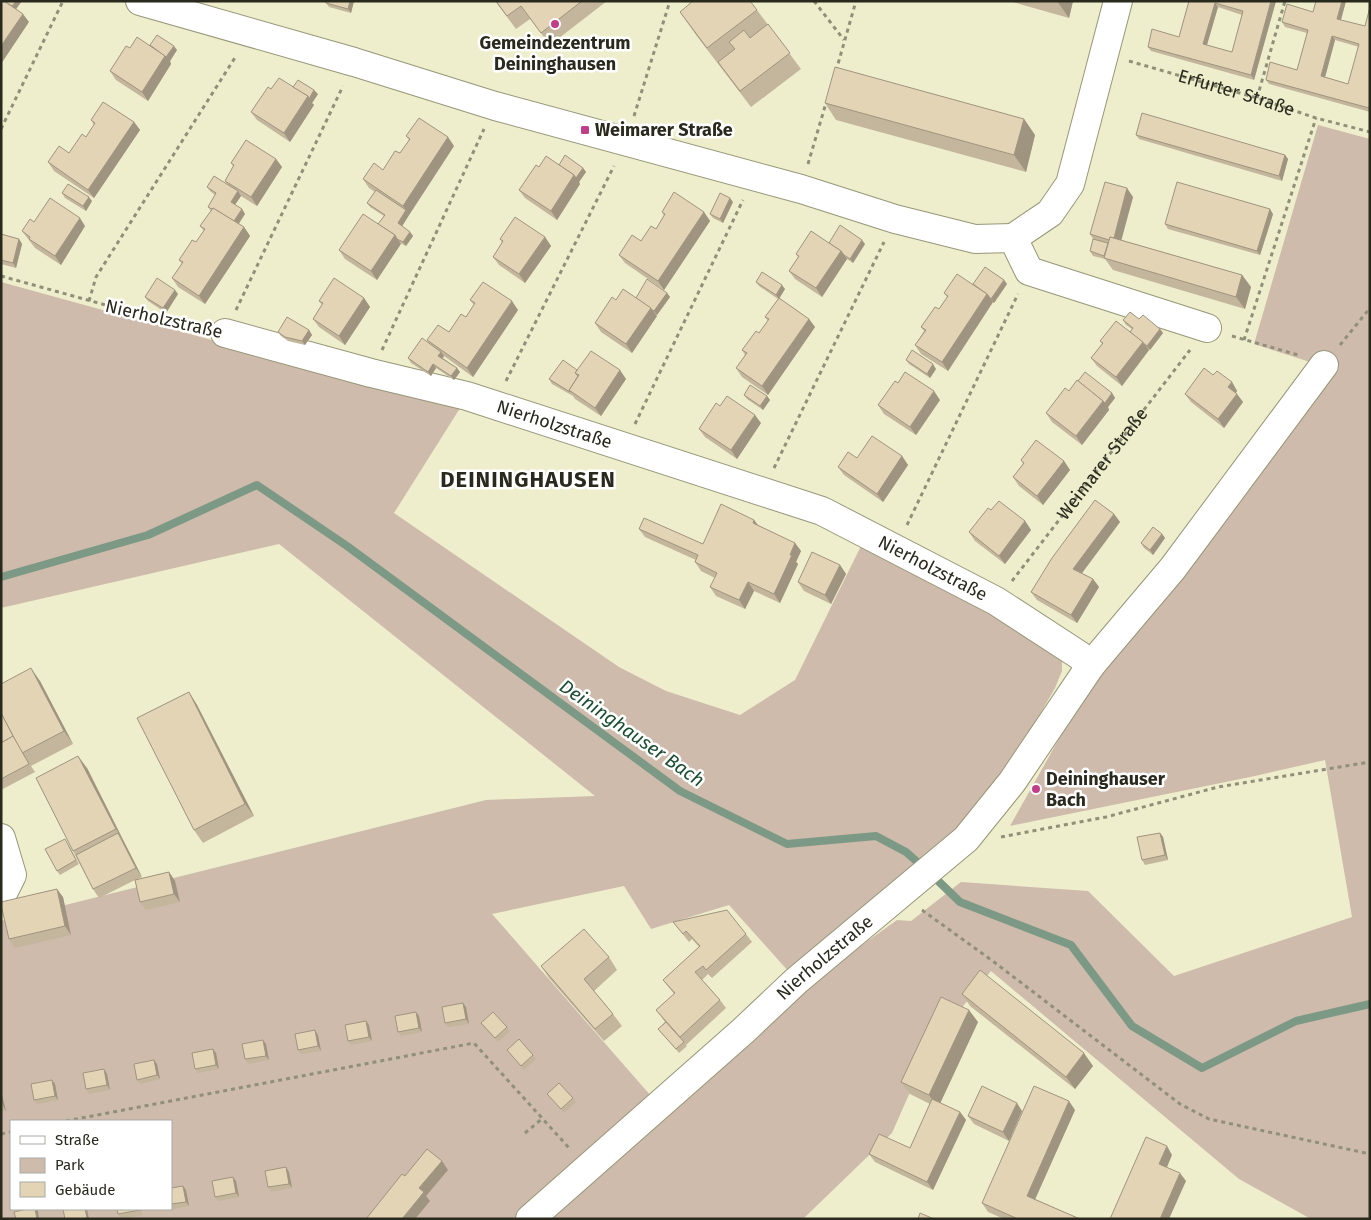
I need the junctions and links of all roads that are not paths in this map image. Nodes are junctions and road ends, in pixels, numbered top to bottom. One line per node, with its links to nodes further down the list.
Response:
1 (140, 1): 3 (street)
2 (1118, 1): 3 (street)
3 (1013, 238): 4 (street)
4 (1207, 328)
5 (225, 333): 7 (street, Nierholzstraße)
6 (1324, 365): 7 (street)
7 (1091, 665): 10 (street, Nierholzstraße)
8 (1, 838): 9 (street)
9 (1, 897)
10 (530, 1219)

